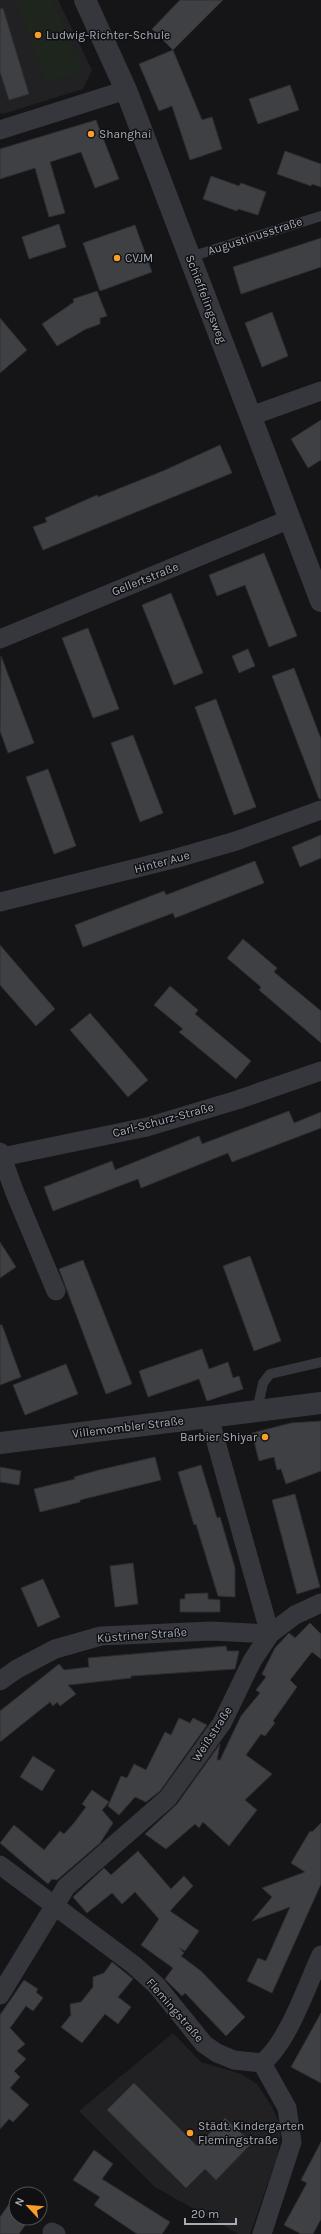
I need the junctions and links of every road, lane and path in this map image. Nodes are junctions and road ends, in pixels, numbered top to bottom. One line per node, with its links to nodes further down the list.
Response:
1 (85, 0): 2 (street, Schieffelingsweg)
2 (126, 90): 3 (street); 5 (street, Schieffelingsweg)
3 (0, 130)
4 (321, 216): 5 (lane, Augustinusstraße)
5 (190, 257): 7 (street, Schieffelingsweg)
6 (321, 391): 7 (street)
7 (251, 416): 8 (street, Schieffelingsweg)
8 (290, 519): 9 (street, Schieffelingsweg); 10 (street, Gellertstraße)
9 (321, 601)
10 (0, 639)
11 (321, 810): 12 (street, Hinter Aue)
12 (0, 902)
13 (321, 1070): 14 (street, Carl-Schurz-Straße)
14 (1, 1155): 15 (street)
15 (56, 1291)
16 (321, 1362): 18 (lane)
17 (321, 1403): 18 (street, Villemombler Straße)
18 (257, 1411): 19 (street, Villemombler Straße)
19 (209, 1418): 20 (street, Villemombler Straße); 22 (street)
20 (0, 1443)
21 (321, 1603): 22 (street, Weißstraße)
22 (270, 1634): 23 (street, Küstriner Straße); 25 (street, Weißstraße)
23 (0, 1682)
24 (0, 1865): 25 (street, Flemingstraße)
25 (54, 1906): 27 (street, Weißstraße); 28 (street, Flemingstraße)
26 (321, 1955): 28 (street)
27 (0, 1995)
28 (262, 2063): 29 (street)
29 (262, 2234)

